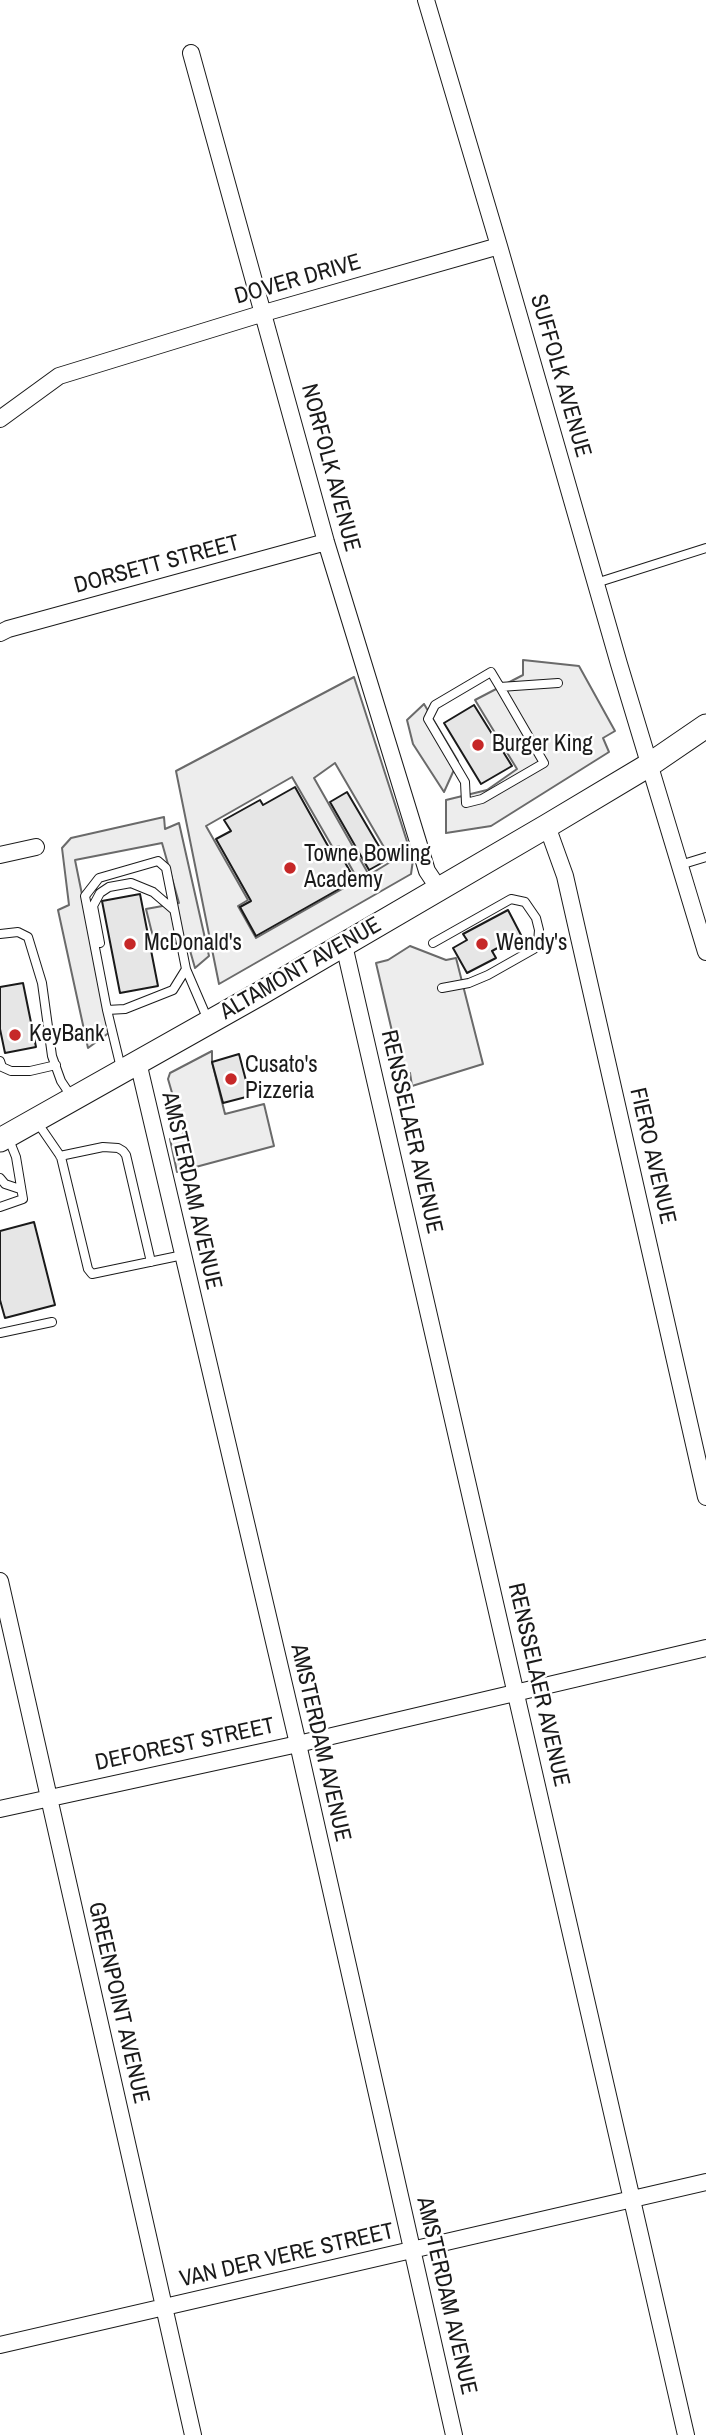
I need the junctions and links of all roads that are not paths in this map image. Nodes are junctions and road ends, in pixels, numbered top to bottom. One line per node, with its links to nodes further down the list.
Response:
1 (428, 1): 3 (street, SUFFOLK AVENUE)
2 (191, 54): 4 (street, NORFOLK AVENUE)
3 (499, 246): 4 (street, DOVER DRIVE); 8 (street, SUFFOLK AVENUE)
4 (264, 313): 5 (street, DOVER DRIVE); 6 (street, NORFOLK AVENUE)
5 (0, 419)
6 (326, 542): 9 (street, DORSETT STREET); 19 (street, NORFOLK AVENUE)
7 (706, 548): 8 (lane)
8 (596, 583): 13 (street, SUFFOLK AVENUE)
9 (0, 633)
10 (558, 683): 11 (lane)
11 (500, 687): 11 (lane)
12 (706, 726): 13 (main road, ALTAMONT AVENUE)
13 (649, 765): 14 (main road, ALTAMONT AVENUE); 18 (street, SUFFOLK AVENUE)
14 (547, 826): 19 (main road, ALTAMONT AVENUE); 44 (street, FIERO AVENUE)
15 (36, 847): 16 (street)
16 (0, 855)
17 (706, 858): 18 (lane)
18 (680, 865): 21 (street, SUFFOLK AVENUE)
19 (439, 889): 24 (main road, ALTAMONT AVENUE)
20 (174, 910): 26 (lane); 28 (lane); 28 (lane)
21 (700, 911): 25 (street, SUFFOLK AVENUE)
22 (0, 934): 31 (lane)
23 (433, 943): 27 (lane)
24 (344, 945): 29 (main road, ALTAMONT AVENUE); 47 (street, RENSSELAER AVENUE)
25 (706, 952)
26 (186, 969): 28 (lane); 29 (lane)
27 (442, 988)
28 (107, 1010): 32 (lane)
29 (209, 1022): 32 (main road, ALTAMONT AVENUE)
30 (0, 1061): 31 (lane)
31 (56, 1065): 33 (lane)
32 (130, 1067): 33 (main road, ALTAMONT AVENUE); 40 (street, AMSTERDAM AVENUE)
33 (73, 1099): 34 (main road, ALTAMONT AVENUE)
34 (36, 1119): 35 (main road, ALTAMONT AVENUE); 36 (lane)
35 (4, 1138): 38 (lane)
36 (60, 1157): 41 (lane); 41 (lane)
37 (0, 1178): 38 (lane)
38 (20, 1189): 39 (lane)
39 (0, 1207)
40 (183, 1255): 41 (lane); 48 (street, AMSTERDAM AVENUE)
41 (151, 1262)
42 (52, 1322): 43 (lane)
43 (0, 1333)
44 (706, 1497)
45 (0, 1581): 49 (street, GREENPOINT AVENUE)
46 (706, 1648): 47 (street, DEFOREST STREET)
47 (516, 1692): 48 (street, DEFOREST STREET); 52 (street, RENSSELAER AVENUE)
48 (298, 1744): 49 (street, DEFOREST STREET); 53 (street, AMSTERDAM AVENUE)
49 (48, 1797): 50 (street, DEFOREST STREET); 54 (street, GREENPOINT AVENUE)
50 (0, 1809)
51 (706, 2182): 52 (street, VAN DER VERE STREET)
52 (632, 2199): 53 (street, VAN DER VERE STREET); 58 (street, RENSSELAER AVENUE)
53 (412, 2250): 54 (street, VAN DER VERE STREET); 57 (street, AMSTERDAM AVENUE)
54 (163, 2307): 55 (street, VAN DER VERE STREET); 56 (street, GREENPOINT AVENUE)
55 (0, 2344)
56 (194, 2435)
57 (454, 2435)
58 (686, 2435)

